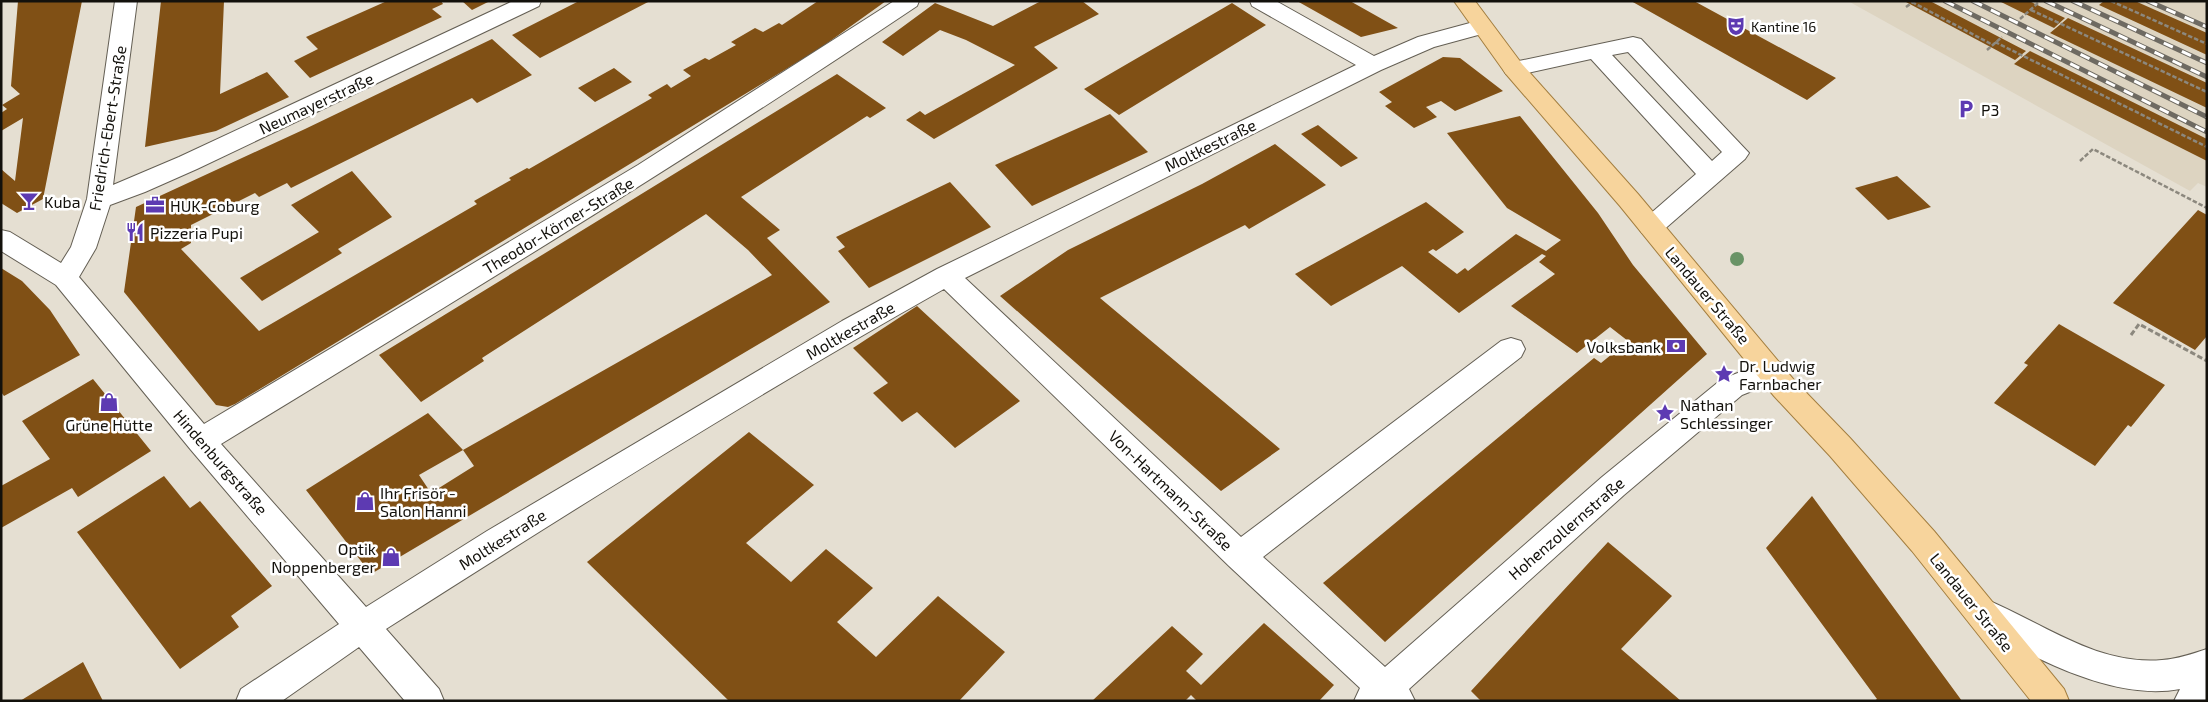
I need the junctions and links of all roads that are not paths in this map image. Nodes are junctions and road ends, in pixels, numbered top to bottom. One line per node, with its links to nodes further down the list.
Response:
1 (126, 1): 11 (street, Friedrich-Ebert-Straße)
2 (531, 1): 11 (street, Neumayerstraße)
3 (909, 1): 18 (street, Theodor-Körner-Straße)
4 (1260, 1): 8 (street)
5 (1464, 1): 6 (main road, Landauer Straße)
6 (1481, 27): 8 (street, Moltkestraße); 9 (main road, Landauer Straße)
7 (1596, 51): 9 (street); 10 (street); 10 (street)
8 (1373, 65): 14 (street, Moltkestraße)
9 (1514, 69): 12 (main road, Landauer Straße)
10 (1712, 175): 12 (street)
11 (99, 199): 15 (street, Friedrich-Ebert-Straße)
12 (1651, 227): 17 (main road, Landauer Straße)
13 (1, 239): 15 (street, Hindenburgstraße)
14 (946, 276): 19 (street, Von-Hartmann-Straße); 21 (street, Moltkestraße)
15 (65, 278): 18 (street, Hindenburgstraße)
16 (1511, 349): 19 (street)
17 (1772, 371): 20 (main road, Landauer Straße); 24 (street, Hohenzollernstraße)
18 (201, 440): 21 (street, Hindenburgstraße)
19 (1240, 556): 24 (street, Von-Hartmann-Straße)
20 (1979, 611): 22 (street); 27 (main road, Landauer Straße)
21 (364, 626): 25 (street, Moltkestraße); 26 (street, Hindenburgstraße)
22 (2207, 665)
23 (2207, 676): 28 (street)
24 (1384, 696)
25 (253, 701)
26 (427, 701)
27 (2052, 701)
28 (2191, 701)

